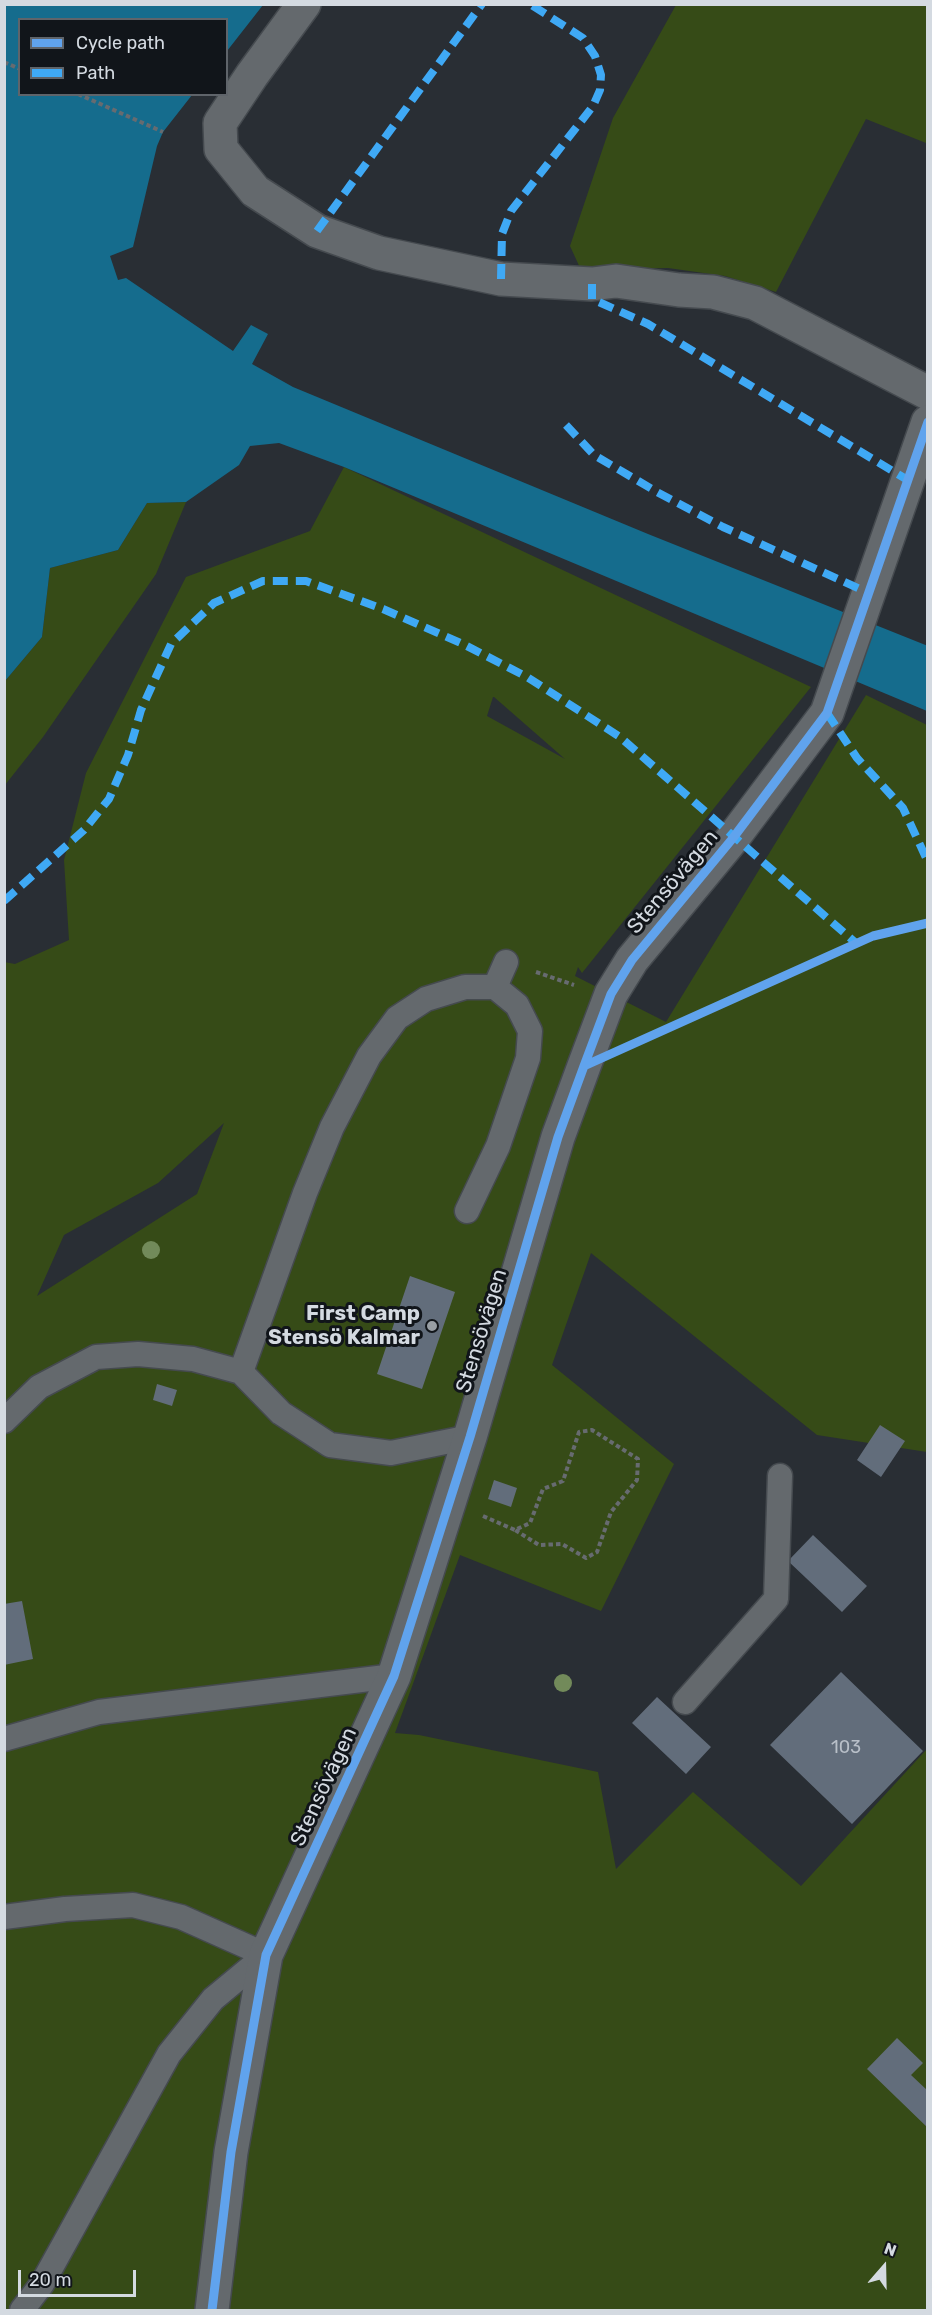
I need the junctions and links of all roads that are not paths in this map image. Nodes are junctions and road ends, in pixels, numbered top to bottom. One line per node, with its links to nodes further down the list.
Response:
1 (304, 4): 2 (street)
2 (927, 393)
3 (927, 422): 9 (street, Stensövägen)
4 (507, 962): 5 (lane)
5 (495, 987): 6 (lane); 7 (lane)
6 (467, 1211)
7 (241, 1372): 8 (lane); 9 (lane)
8 (4, 1421)
9 (470, 1437): 11 (street, Stensövägen)
10 (780, 1476): 12 (lane)
11 (394, 1676): 13 (lane); 15 (street, Stensövägen)
12 (685, 1702)
13 (4, 1739)
14 (6, 1918): 15 (lane)
15 (266, 1955): 16 (lane); 17 (street, Stensövägen)
16 (22, 2310)
17 (212, 2310)

